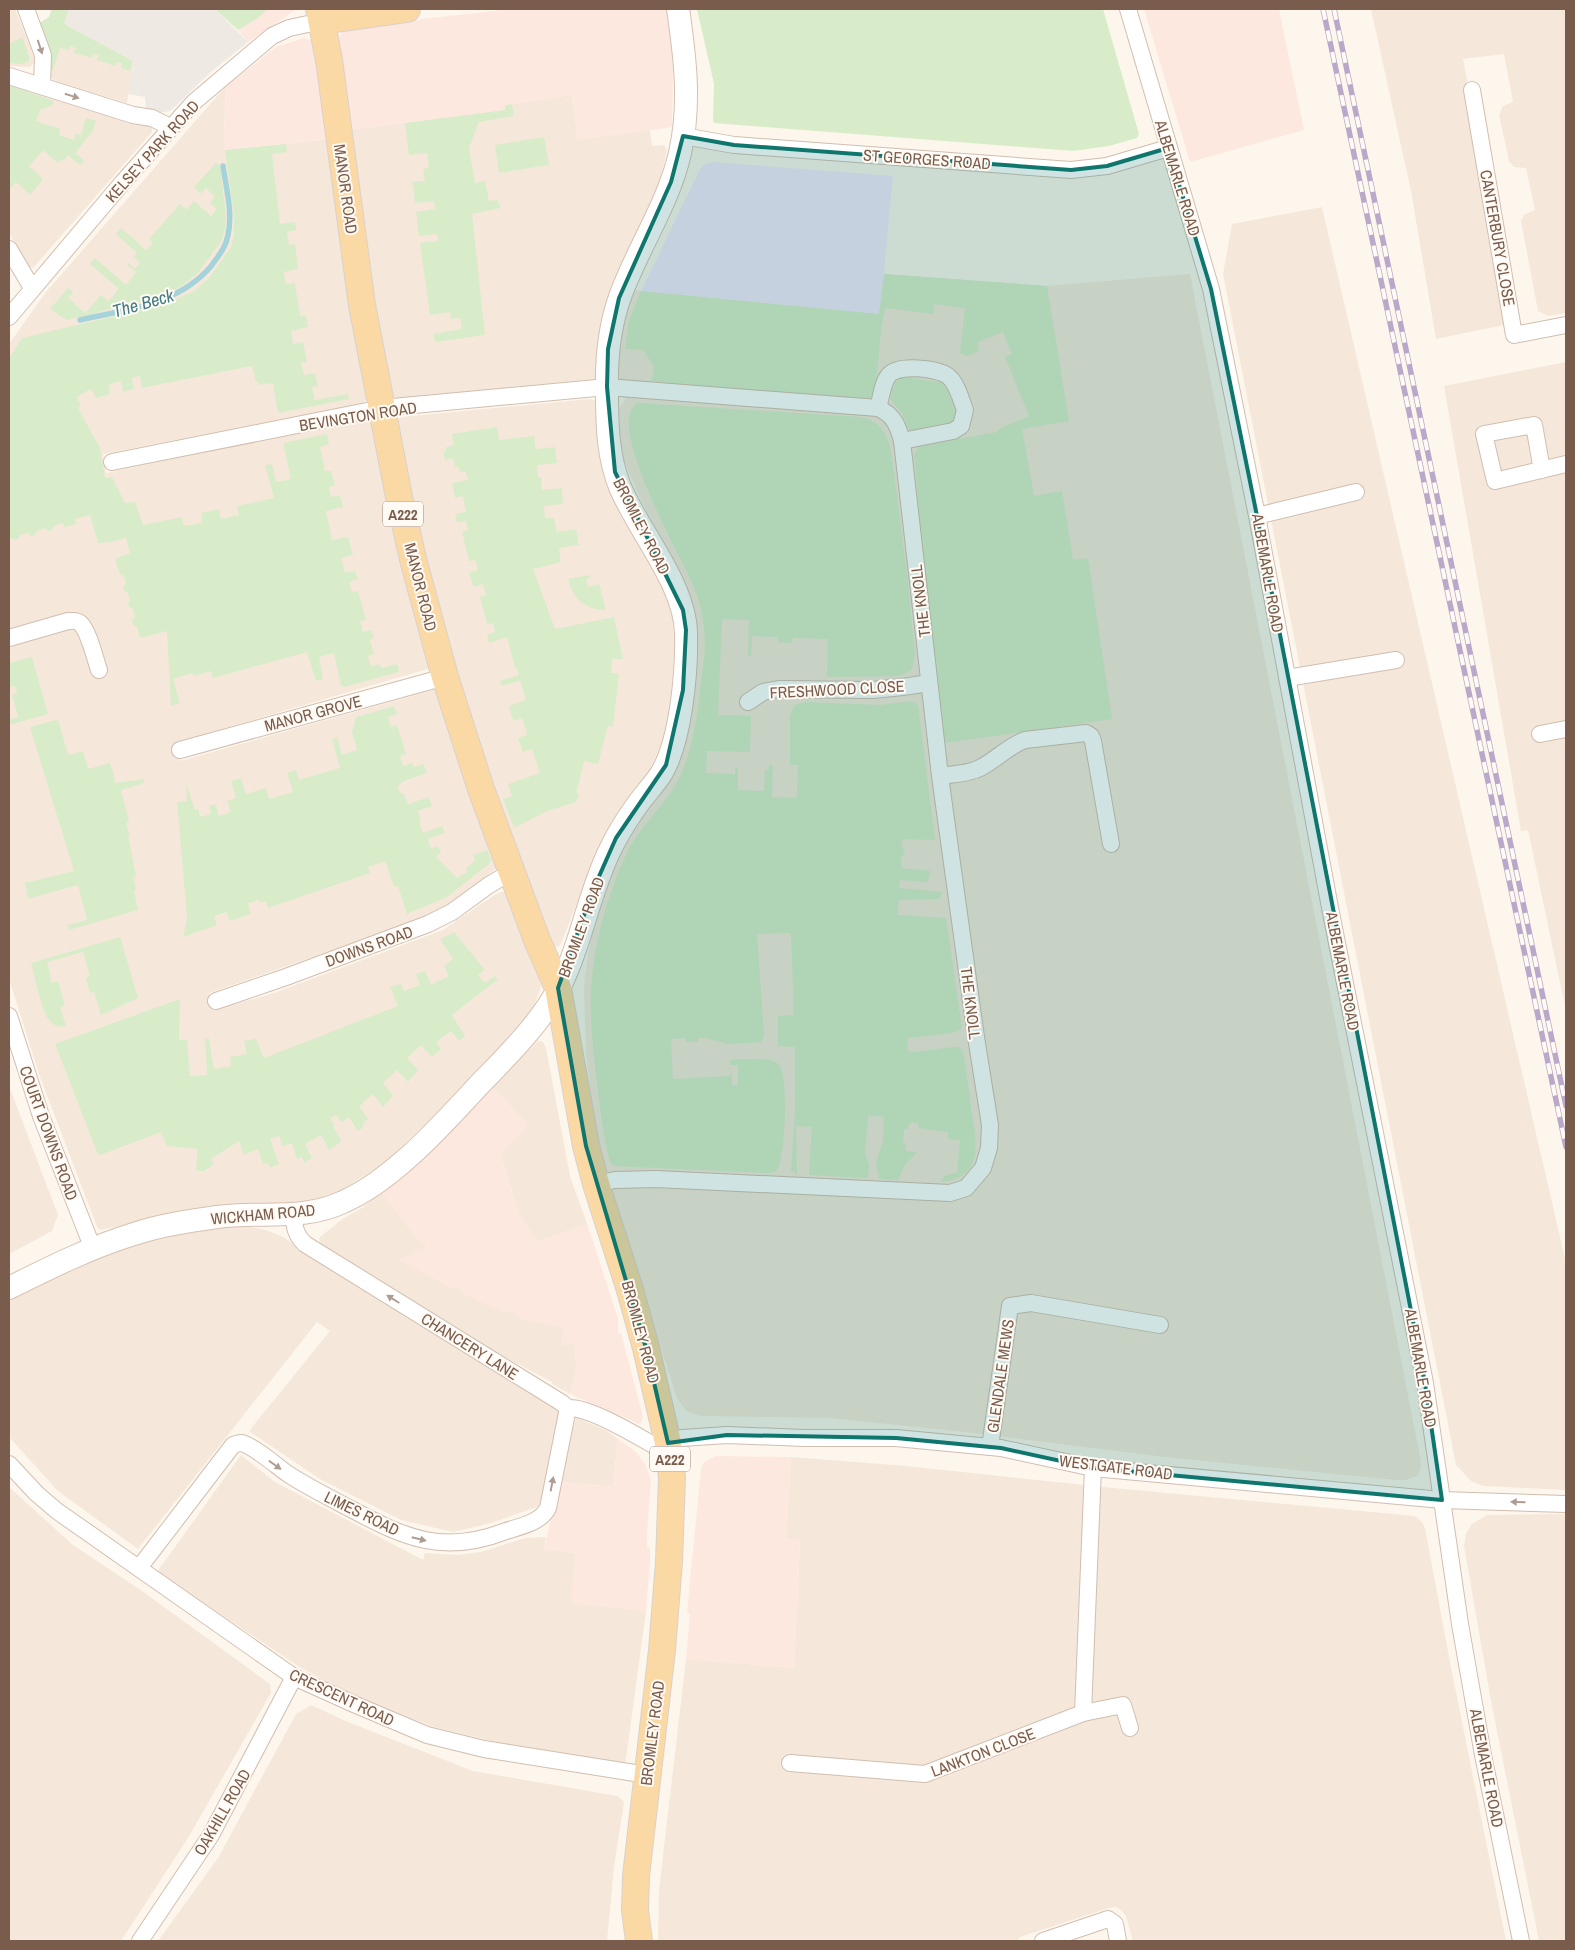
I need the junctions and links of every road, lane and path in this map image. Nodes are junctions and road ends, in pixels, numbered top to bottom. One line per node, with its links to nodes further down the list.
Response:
1 (26, 9): 7 (street, one-way to 7)
2 (407, 9): 5 (main road)
3 (678, 9): 10 (main road, BROMLEY ROAD)
4 (1128, 9): 11 (street, ALBEMARLE ROAD)
5 (320, 15): 9 (street, KELSEY PARK ROAD); 17 (main road, MANOR ROAD / A222)
6 (9, 76): 7 (street)
7 (42, 86): 9 (street, one-way to 9)
8 (1472, 90): 15 (street, CANTERBURY CLOSE)
9 (170, 127): 13 (street, KELSEY PARK ROAD)
10 (683, 136): 11 (street, ST GEORGES ROAD); 16 (main road, BROMLEY ROAD)
11 (1168, 148): 24 (street, ALBEMARLE ROAD)
12 (9, 249): 13 (street)
13 (32, 288): 14 (street, KELSEY PARK ROAD)
14 (9, 316)
15 (1566, 325)
16 (607, 387): 17 (street, BEVINGTON ROAD); 18 (street); 38 (main road, BROMLEY ROAD)
17 (382, 408): 20 (street, BEVINGTON ROAD); 28 (main road, MANOR ROAD / A222)
18 (878, 408): 19 (street, THE KNOLL); 19 (street)
19 (902, 441): 30 (street, THE KNOLL)
20 (112, 462)
21 (1566, 464): 22 (street)
22 (1542, 470)
23 (1356, 492): 24 (street)
24 (1257, 516): 29 (street, ALBEMARLE ROAD)
25 (9, 638): 27 (street)
26 (1396, 660): 29 (street)
27 (98, 670)
28 (445, 677): 34 (street, MANOR GROVE); 37 (main road, MANOR ROAD / A222)
29 (1287, 678): 51 (street, ALBEMARLE ROAD)
30 (929, 683): 31 (street, FRESHWOOD CLOSE); 35 (street, THE KNOLL)
31 (748, 702)
32 (1566, 729): 33 (street)
33 (1540, 734)
34 (180, 750)
35 (940, 776): 36 (street); 41 (street, THE KNOLL)
36 (1111, 844)
37 (512, 872): 38 (main road, MANOR ROAD / A222); 39 (street, DOWNS ROAD)
38 (558, 988): 41 (main road, BROMLEY ROAD / A222); 42 (main road, WICKHAM ROAD)
39 (216, 1000)
40 (9, 1016): 43 (street, COURT DOWNS ROAD)
41 (596, 1184): 47 (main road, BROMLEY ROAD / A222)
42 (294, 1215): 43 (main road, WICKHAM ROAD); 46 (street, CHANCERY LANE, one-way to 42)
43 (93, 1249): 44 (main road, WICKHAM ROAD)
44 (9, 1288)
45 (1160, 1325): 48 (street, GLENDALE MEWS)
46 (568, 1408): 47 (street, CHANCERY LANE); 53 (street, LIMES ROAD, one-way to 46)
47 (668, 1443): 48 (street, WESTGATE ROAD); 58 (main road, BROMLEY ROAD / A222)
48 (990, 1447): 50 (street, WESTGATE ROAD)
49 (9, 1464): 53 (street, CRESCENT ROAD)
50 (1093, 1468): 51 (street, WESTGATE ROAD); 55 (street)
51 (1442, 1500): 52 (street, WESTGATE ROAD, one-way to 51); 63 (street, ALBEMARLE ROAD)
52 (1566, 1504)
53 (139, 1568): 54 (street, CRESCENT ROAD)
54 (294, 1677): 58 (street, CRESCENT ROAD); 59 (street, OAKHILL ROAD)
55 (1083, 1714): 56 (street, LANKTON CLOSE); 57 (street, LANKTON CLOSE)
56 (1130, 1728)
57 (790, 1763)
58 (647, 1775): 60 (main road, BROMLEY ROAD / A222)
59 (140, 1941)
60 (639, 1941)
61 (1044, 1941): 62 (street)
62 (1118, 1941)
63 (1521, 1941)

